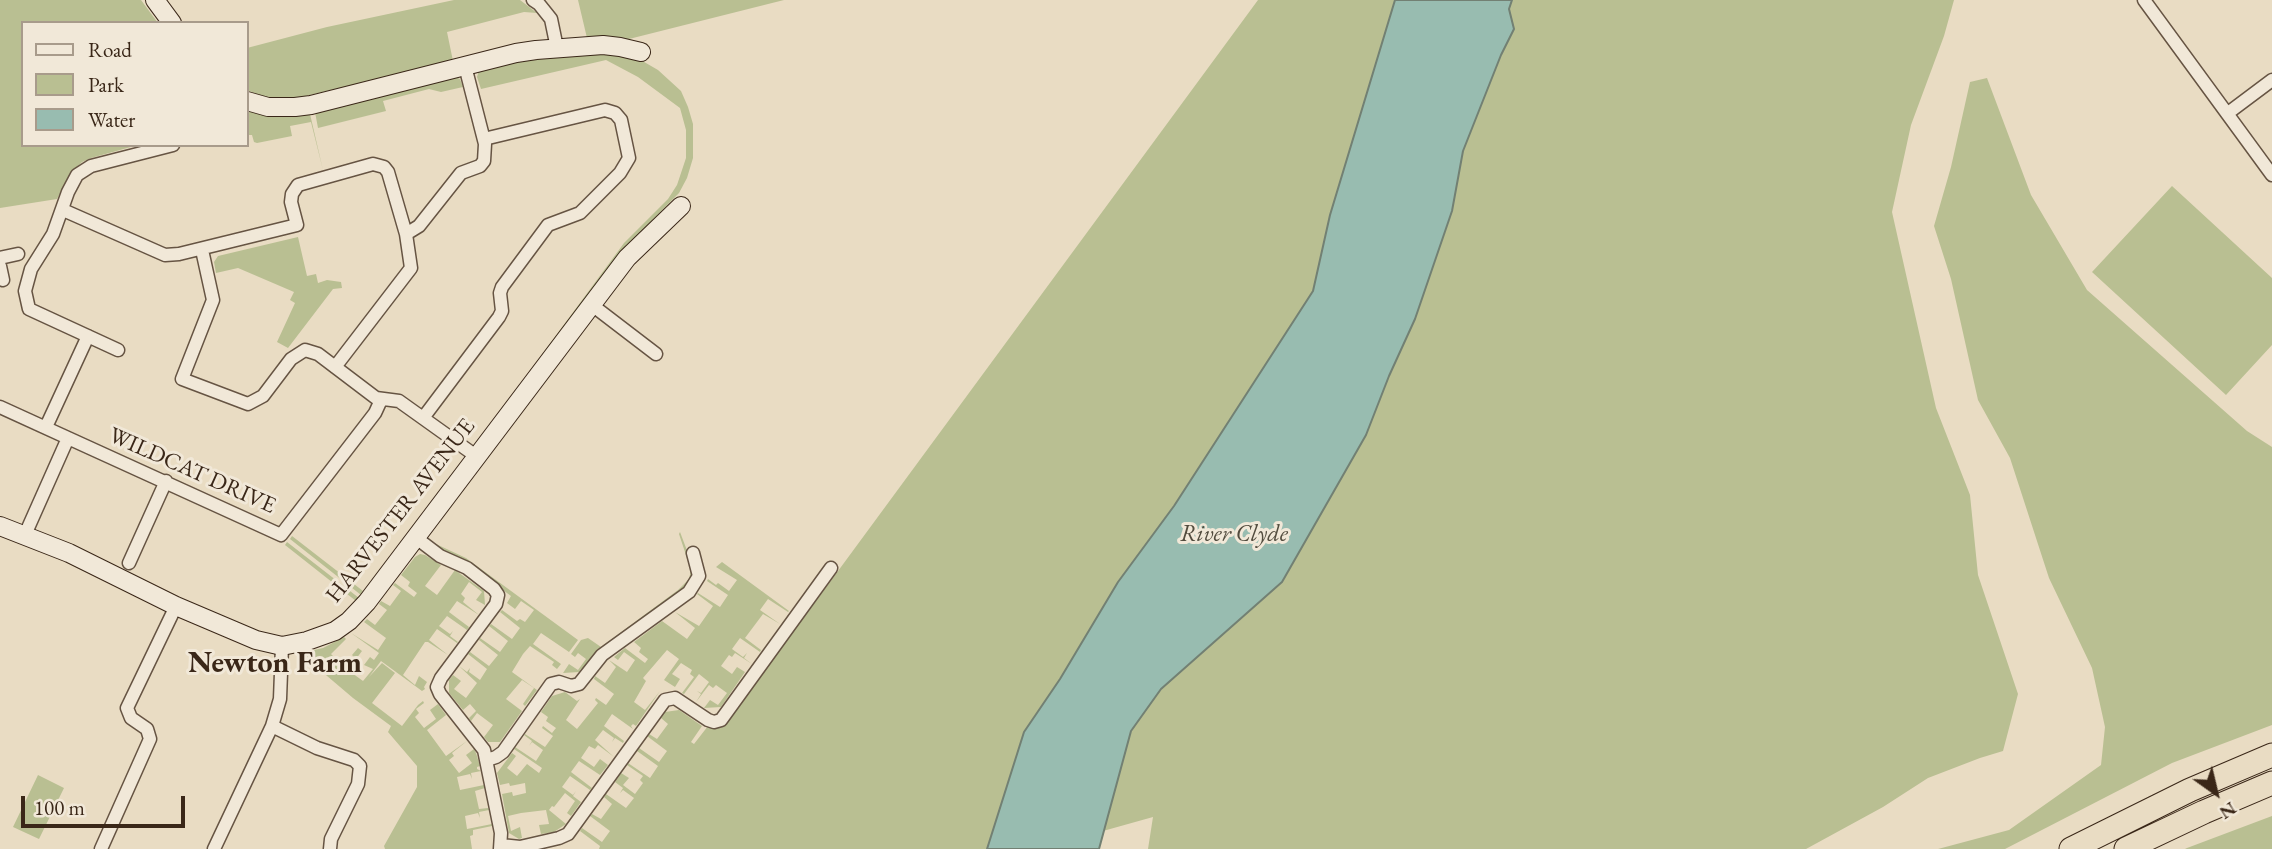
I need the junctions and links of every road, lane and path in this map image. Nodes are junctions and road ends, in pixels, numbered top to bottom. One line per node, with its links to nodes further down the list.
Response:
1 (155, 0): 4 (street)
2 (2144, 0): 10 (street)
3 (539, 1): 5 (street)
4 (171, 21)
5 (557, 48): 6 (street); 7 (street)
6 (641, 52)
7 (465, 66): 9 (street); 11 (street)
8 (2272, 80): 10 (street)
9 (248, 101)
10 (2228, 113): 13 (street)
11 (484, 139): 16 (street); 29 (street)
12 (165, 147): 15 (street)
13 (2272, 175)
14 (681, 206): 22 (street, HARVESTER AVENUE)
15 (63, 210): 17 (street); 23 (street)
16 (406, 234): 17 (street); 26 (street)
17 (202, 250): 26 (street)
18 (18, 254): 19 (street)
19 (0, 258)
20 (0, 265): 21 (street)
21 (3, 280)
22 (592, 305): 25 (street); 32 (street, HARVESTER AVENUE)
23 (88, 336): 24 (street); 30 (street)
24 (118, 349)
25 (656, 354)
26 (335, 367): 27 (street)
27 (381, 400): 29 (street); 33 (street, WILDCAT DRIVE)
28 (0, 407): 30 (street, WILDCAT DRIVE)
29 (423, 418): 32 (street)
30 (46, 427): 31 (street, WILDCAT DRIVE)
31 (68, 438): 33 (street, WILDCAT DRIVE); 35 (street)
32 (476, 456): 36 (street, HARVESTER AVENUE)
33 (166, 481): 38 (street)
34 (0, 526): 35 (street, HARVESTER AVENUE)
35 (24, 537): 40 (street, HARVESTER AVENUE)
36 (415, 537): 41 (street, HARVESTER AVENUE); 44 (street)
37 (693, 553): 44 (street)
38 (129, 563)
39 (831, 568): 46 (street)
40 (176, 607): 41 (street, HARVESTER AVENUE); 47 (street)
41 (282, 646): 42 (street)
42 (272, 726): 48 (street); 49 (street)
43 (2272, 755): 50 (highway)
44 (487, 760): 46 (street)
45 (2272, 785): 51 (highway)
46 (500, 847)
47 (101, 849)
48 (214, 849)
49 (330, 849)
50 (2071, 849)
51 (2126, 849)

